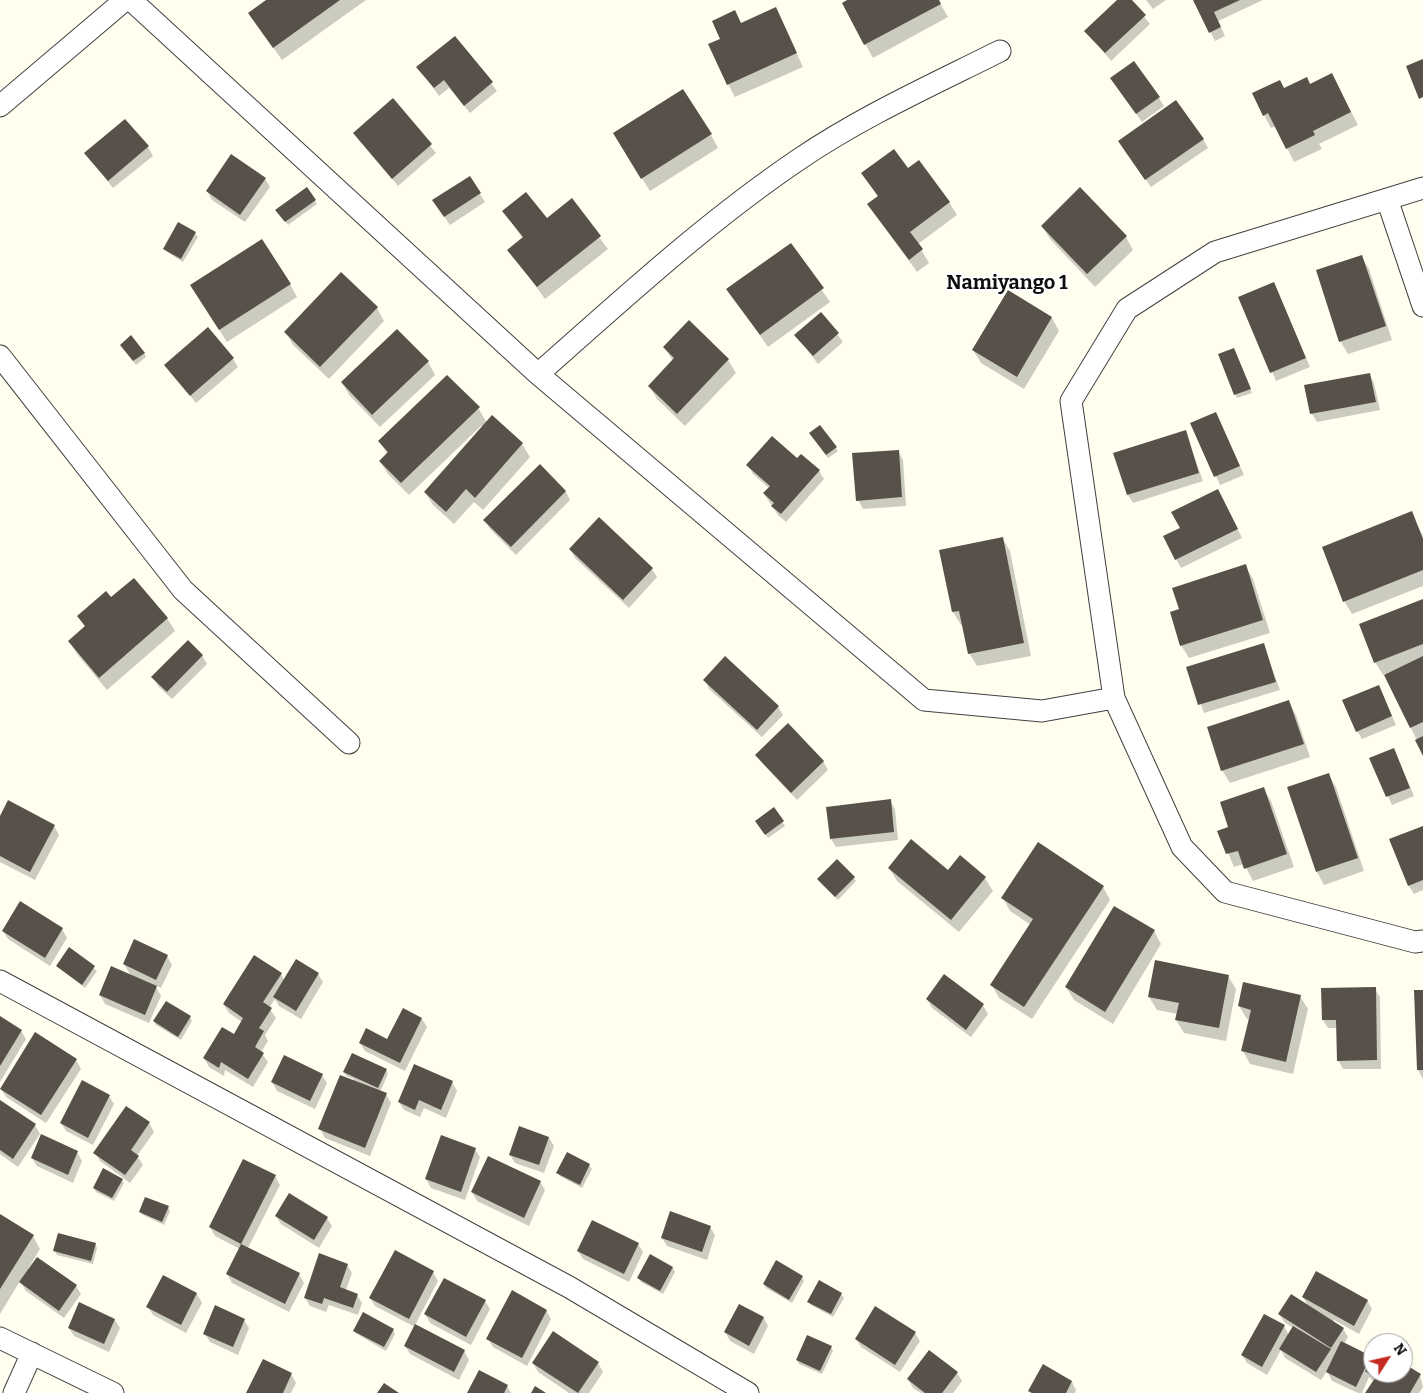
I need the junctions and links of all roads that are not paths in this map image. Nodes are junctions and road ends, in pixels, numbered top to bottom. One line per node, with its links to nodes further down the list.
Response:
1 (125, 0): 4 (street)
2 (131, 0): 9 (street)
3 (1000, 51): 9 (street)
4 (0, 106)
5 (1423, 188): 6 (street)
6 (1388, 199): 7 (street); 10 (street)
7 (1423, 306)
8 (0, 356): 11 (street)
9 (538, 374): 10 (street)
10 (1114, 698): 12 (street)
11 (349, 743)
12 (1423, 941)
13 (0, 981): 18 (street)
14 (0, 1338): 15 (street)
15 (32, 1353): 16 (street); 17 (street)
16 (14, 1393)
17 (113, 1393)
18 (748, 1393)

